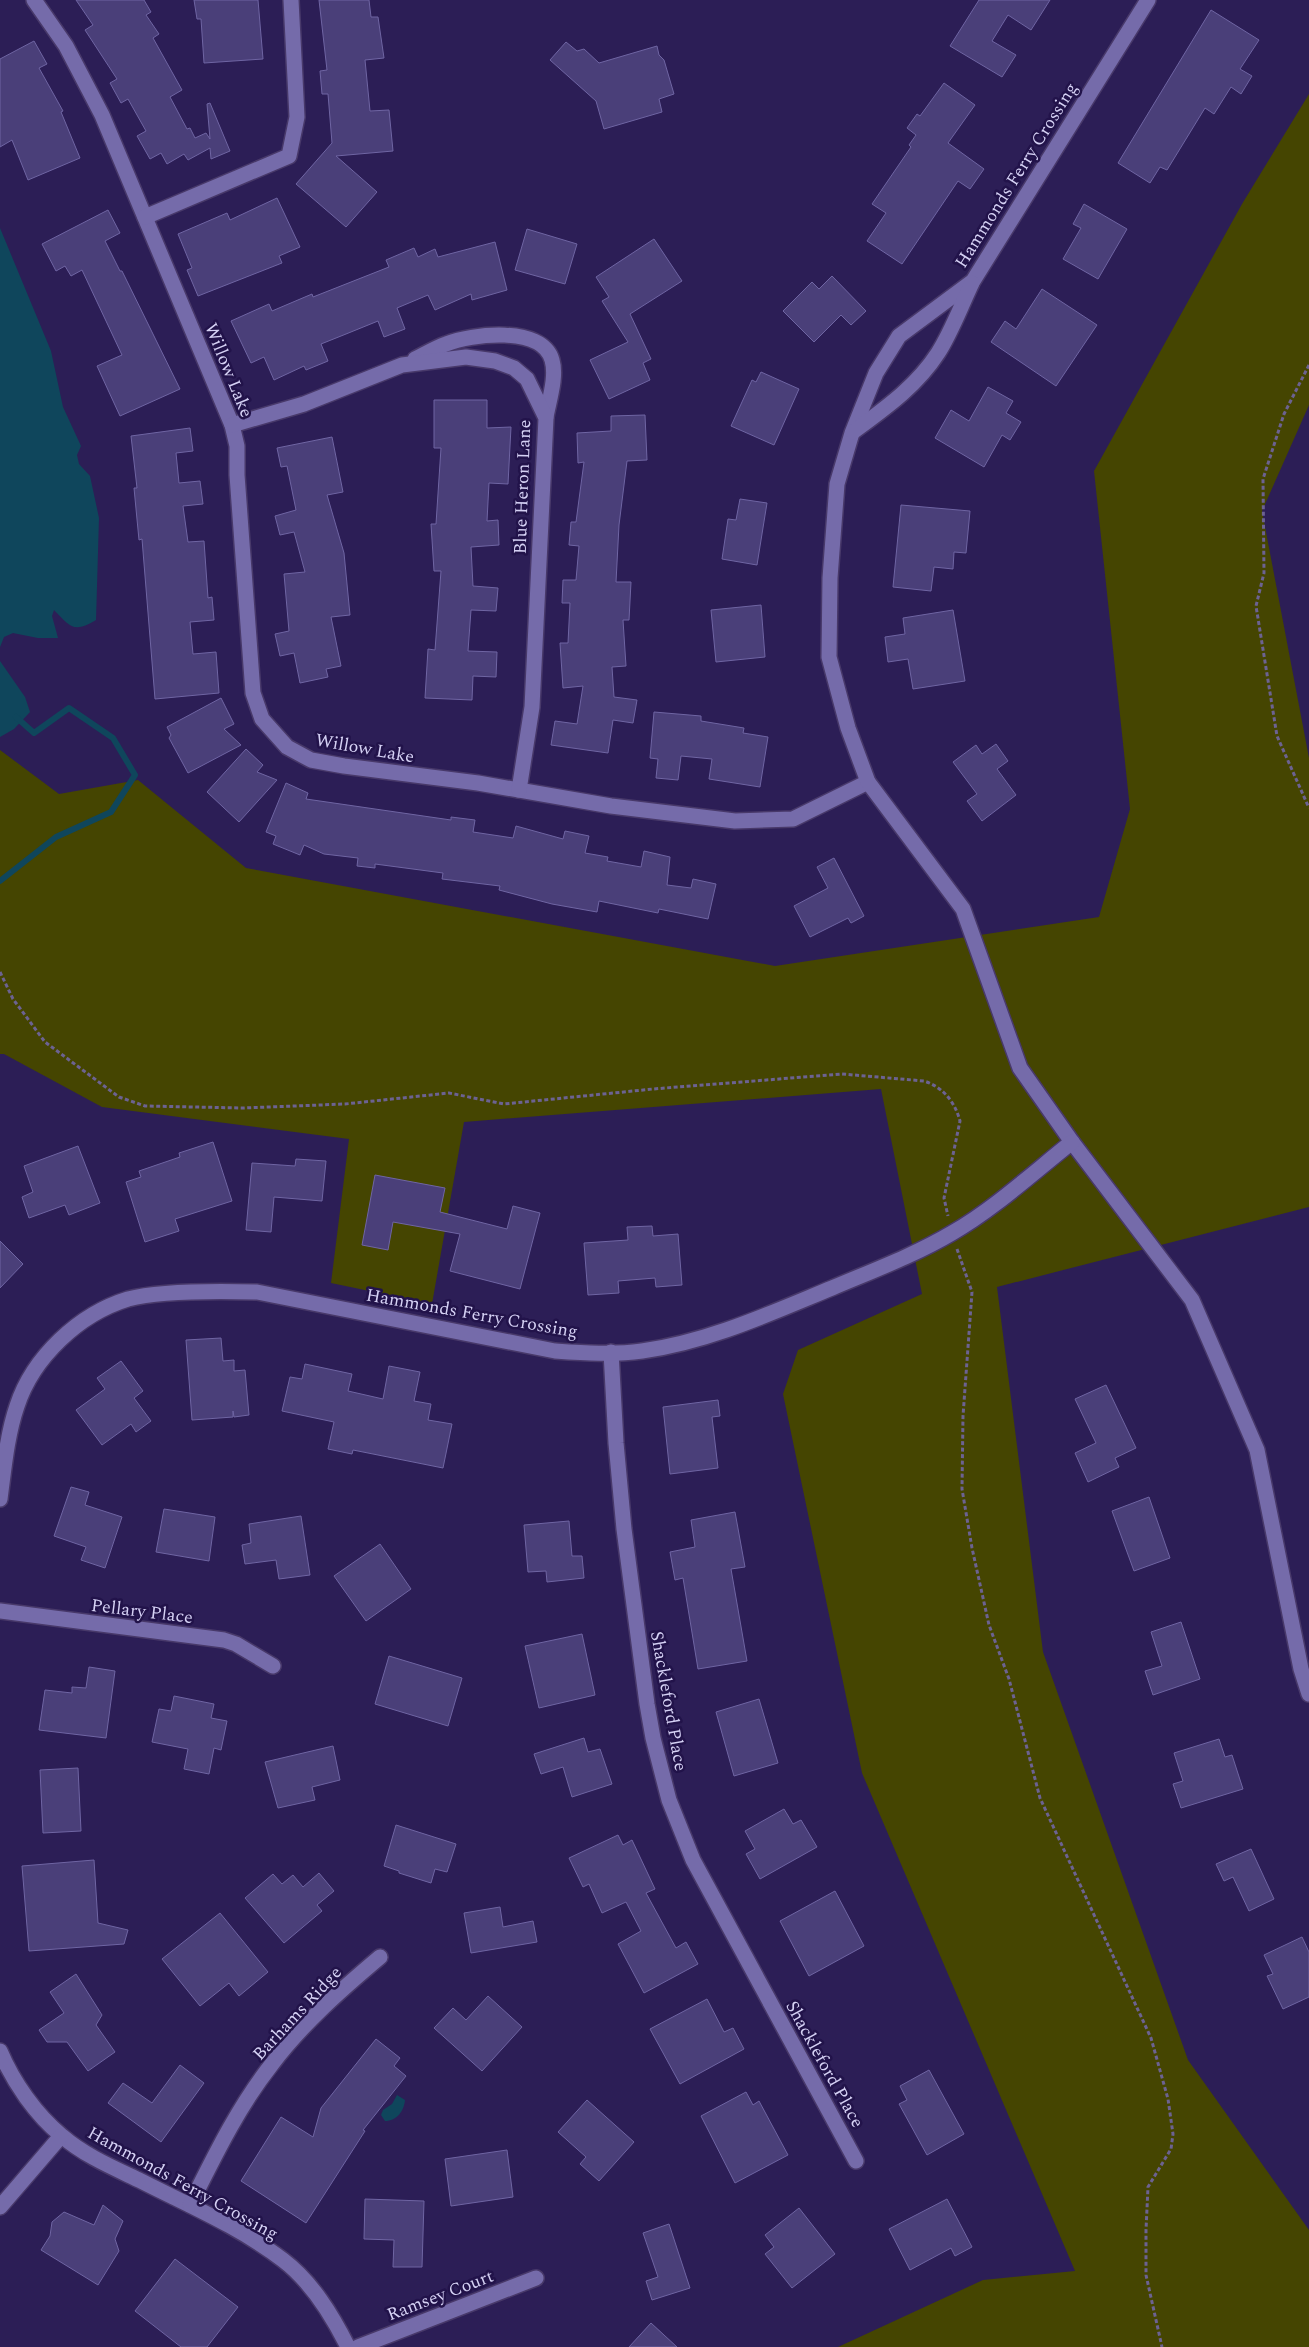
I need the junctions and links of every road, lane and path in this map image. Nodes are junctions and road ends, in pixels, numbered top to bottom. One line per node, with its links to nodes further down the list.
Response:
1 (34, 0): 4 (street, Willow Lake)
2 (292, 0): 4 (street)
3 (1148, 0): 5 (street, Hammonds Ferry Crossing)
4 (145, 217): 9 (street, Willow Lake)
5 (973, 281): 10 (street); 10 (street, Hammonds Ferry Crossing)
6 (402, 364): 8 (street, Blue Heron Lane); 8 (street); 9 (street, Blue Heron Lane)
7 (1309, 364): 13 (path)
8 (546, 418): 12 (street, Blue Heron Lane)
9 (232, 424): 12 (street, Willow Lake)
10 (852, 433): 11 (street, Hammonds Ferry Crossing)
11 (868, 782): 12 (street, Willow Lake); 15 (street, Hammonds Ferry Crossing)
12 (519, 790)
13 (1309, 808)
14 (0, 972): 16 (path)
15 (1072, 1142): 16 (street, Hammonds Ferry Crossing); 21 (street, Hammonds Ferry Crossing)
16 (952, 1233): 17 (street, Hammonds Ferry Crossing); 31 (path)
17 (611, 1352): 18 (street, Hammonds Ferry Crossing); 25 (street, Shackleford Place)
18 (0, 1499)
19 (0, 1611): 20 (street, Pellary Place)
20 (274, 1666)
21 (1309, 1694)
22 (380, 1957): 26 (street, Barhams Ridge)
23 (0, 2051): 24 (street, Hammonds Ferry Crossing)
24 (61, 2136): 26 (street, Hammonds Ferry Crossing); 27 (street)
25 (856, 2161)
26 (190, 2205): 29 (street, Hammonds Ferry Crossing)
27 (0, 2206)
28 (536, 2278): 30 (street, Ramsey Court)
29 (348, 2347)
30 (358, 2347)
31 (1162, 2347)

